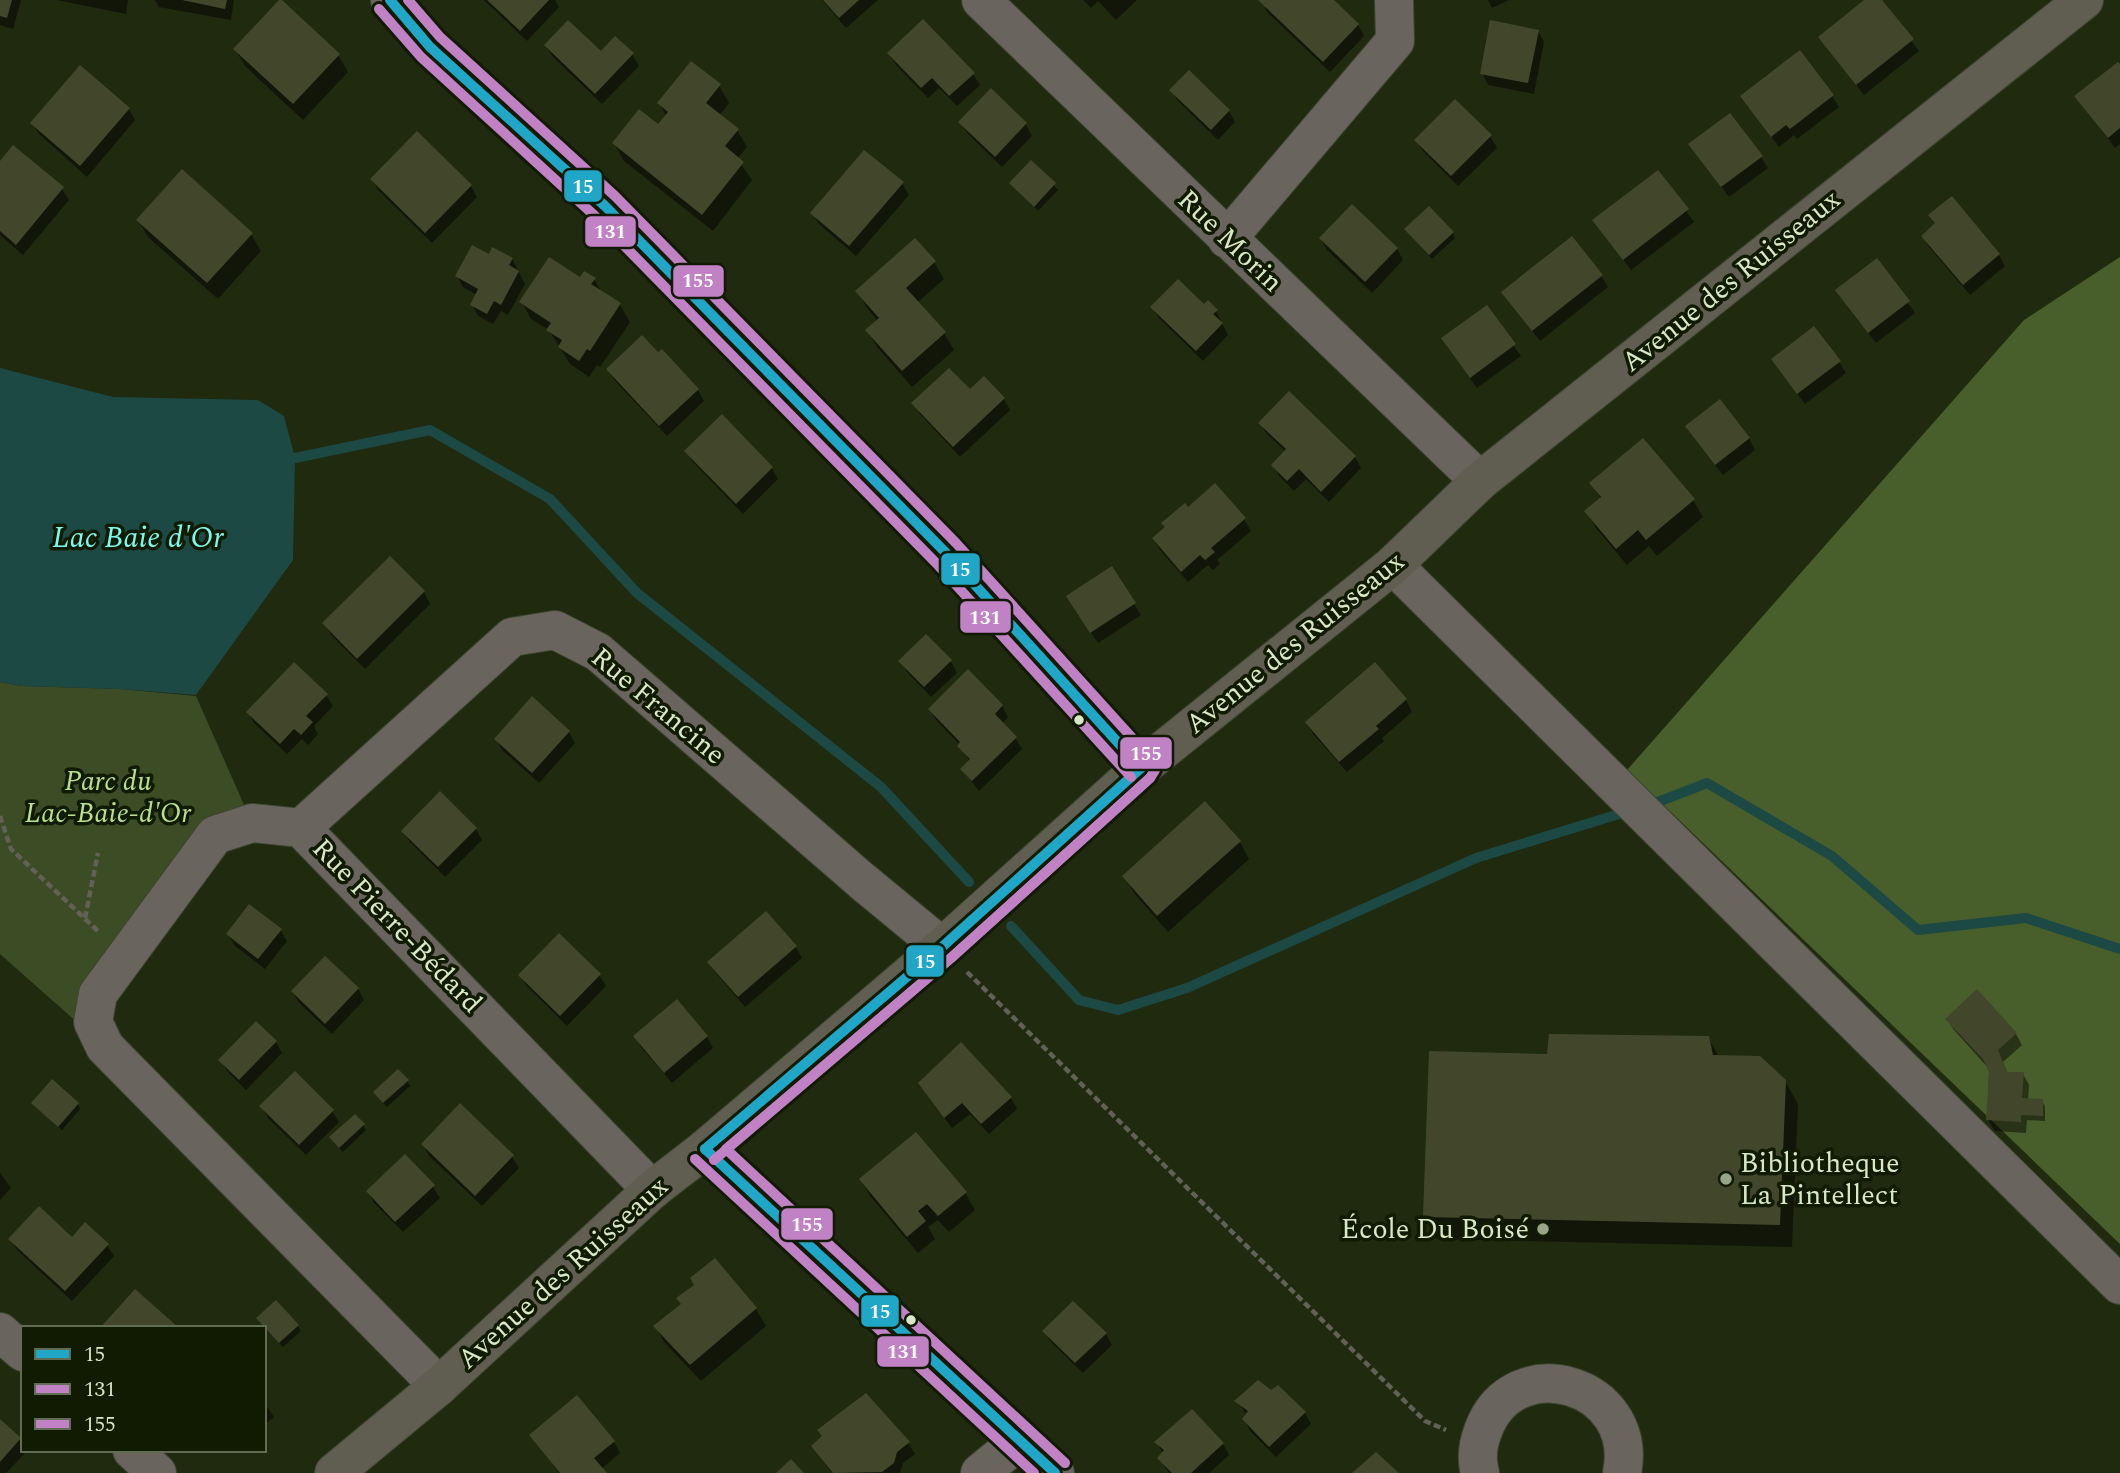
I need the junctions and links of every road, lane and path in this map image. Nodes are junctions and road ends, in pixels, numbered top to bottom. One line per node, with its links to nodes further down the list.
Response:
1 (390, 0): 8 (street)
2 (981, 0): 5 (street, Rue Morin)
3 (1394, 0): 5 (street)
4 (2084, 0): 6 (street, Avenue des Ruisseaux)
5 (1227, 239): 6 (street, Rue Morin)
6 (1480, 481): 7 (street, Avenue des Ruisseaux)
7 (1393, 565): 8 (street, Avenue des Ruisseaux); 17 (street)
8 (1142, 768): 13 (street, Avenue des Ruisseaux)
9 (0, 816): 12 (path)
10 (301, 828): 13 (street, Rue Francine); 14 (street, Rue Pierre-Bédard); 16 (street, Rue Pierre-Bédard)
11 (98, 853): 12 (path)
12 (85, 918): 14 (path)
13 (942, 947): 15 (street, Avenue des Ruisseaux); 23 (path)
14 (125, 956): 20 (street, Rue Pierre-Bédard)
15 (705, 1149): 16 (street, Avenue des Ruisseaux); 21 (street)
16 (652, 1190): 20 (street, Avenue des Ruisseaux)
17 (2120, 1285)
18 (0, 1332): 19 (street)
19 (21, 1350)
20 (439, 1386): 25 (street, Avenue des Ruisseaux)
21 (1019, 1441): 26 (street); 27 (street)
22 (134, 1452): 24 (street)
23 (1479, 1458): 28 (street)
24 (157, 1473)
25 (334, 1473)
26 (980, 1473)
27 (1055, 1473)
28 (1622, 1473)

